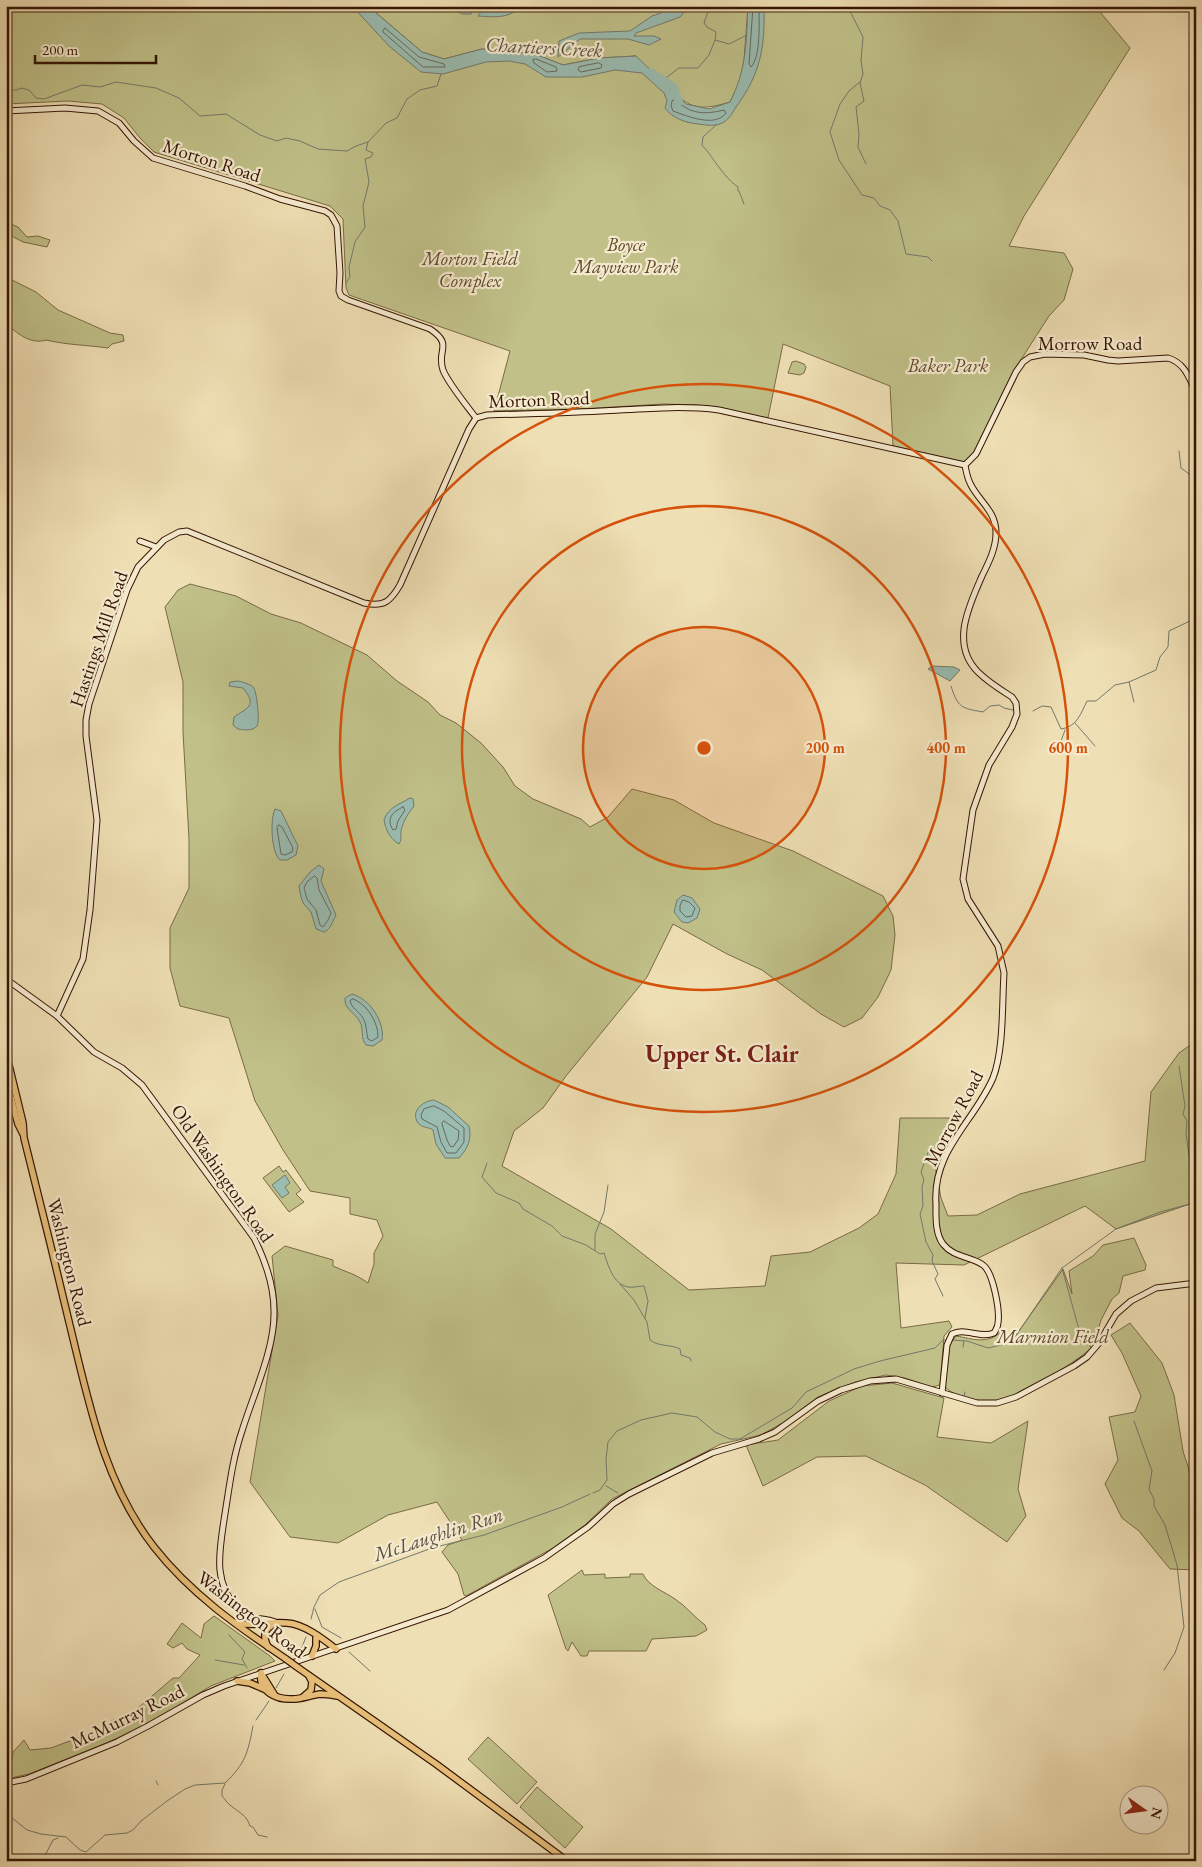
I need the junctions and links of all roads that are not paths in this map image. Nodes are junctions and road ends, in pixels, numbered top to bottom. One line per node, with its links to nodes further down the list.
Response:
1 (6, 112): 3 (street, Morton Road)
2 (1196, 392): 4 (street, Morrow Road)
3 (476, 418): 4 (street, Morton Road); 6 (street, Hastings Mill Road)
4 (964, 465): 13 (street, Morrow Road)
5 (140, 541): 6 (street)
6 (156, 547): 8 (street, Hastings Mill Road)
7 (6, 979): 8 (street, Old Washington Road)
8 (56, 1016): 15 (street, Old Washington Road)
9 (6, 1053): 11 (main road, Washington Road)
10 (6, 1078): 11 (main road, Washington Road)
11 (24, 1138): 14 (main road, Washington Road)
12 (1196, 1283): 13 (street, McMurray Road)
13 (942, 1393): 19 (street, McMurray Road)
14 (233, 1622): 15 (main road); 18 (main road, Washington Road)
15 (278, 1623): 16 (main road); 18 (main road)
16 (308, 1631): 17 (main road); 19 (main road)
17 (316, 1638): 19 (main road); 20 (main road)
18 (268, 1647): 22 (main road, Washington Road, bridge)
19 (336, 1649): 20 (street, McMurray Road)
20 (312, 1656): 21 (street, McMurray Road)
21 (261, 1673): 23 (street, McMurray Road); 24 (main road); 25 (main road)
22 (308, 1674): 26 (main road, Washington Road); 27 (main road)
23 (236, 1681): 24 (main road); 28 (street, McMurray Road)
24 (264, 1689): 25 (main road)
25 (274, 1695): 27 (main road)
26 (339, 1696): 27 (main road); 29 (main road, Washington Road)
27 (302, 1698)
28 (6, 1783)
29 (567, 1861)

